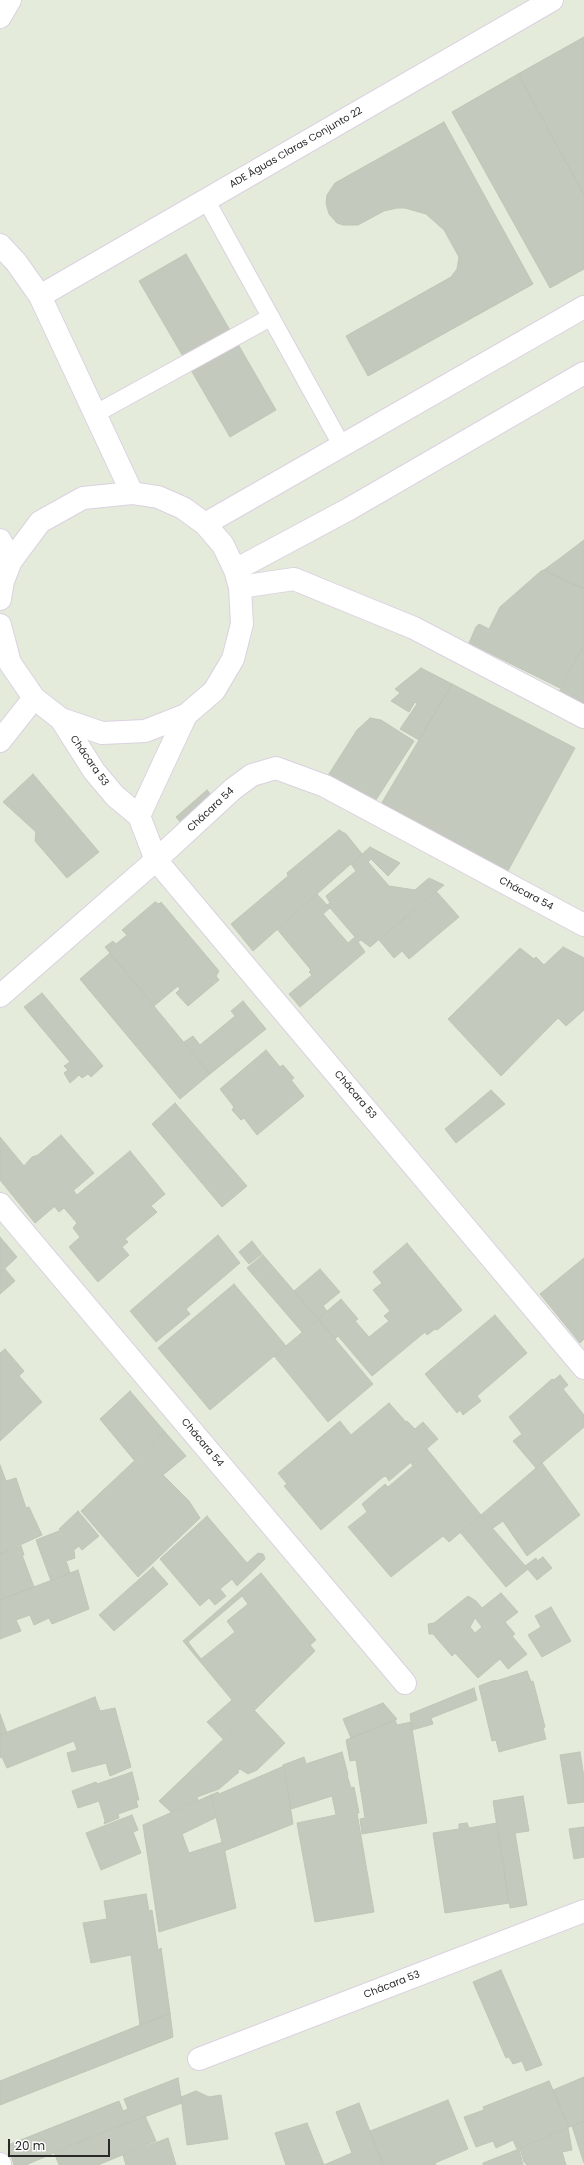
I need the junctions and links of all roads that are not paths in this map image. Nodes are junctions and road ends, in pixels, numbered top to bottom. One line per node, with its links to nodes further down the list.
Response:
1 (10, 0): 3 (street)
2 (552, 0): 4 (street, ADE Águas Claras Conjunto 22)
3 (0, 17)
4 (206, 200): 6 (street, ADE Águas Claras Conjunto 22); 8 (lane)
5 (0, 245): 6 (street)
6 (40, 296): 10 (street)
7 (584, 307): 11 (street)
8 (271, 317): 10 (lane); 11 (lane)
9 (584, 373): 16 (street)
10 (95, 414): 12 (street)
11 (342, 446): 13 (street)
12 (132, 493): 13 (street); 15 (street)
13 (205, 524): 16 (street)
14 (0, 540): 15 (street)
15 (11, 561): 17 (street)
16 (238, 578): 20 (street); 21 (street)
17 (0, 599)
18 (0, 625): 19 (street)
19 (34, 698): 22 (street); 23 (street)
20 (186, 715): 22 (street); 24 (street)
21 (584, 717)
22 (61, 719): 24 (street, Chácara 53)
23 (0, 741)
24 (139, 816): 25 (street, Chácara 53)
25 (156, 860): 26 (street, Chácara 54); 27 (street, Chácara 54); 29 (street, Chácara 53)
26 (584, 925)
27 (0, 996)
28 (0, 1204): 30 (street, Chácara 54)
29 (584, 1368)
30 (405, 1683)
31 (584, 1911): 32 (street, Chácara 53)
32 (199, 2059)

